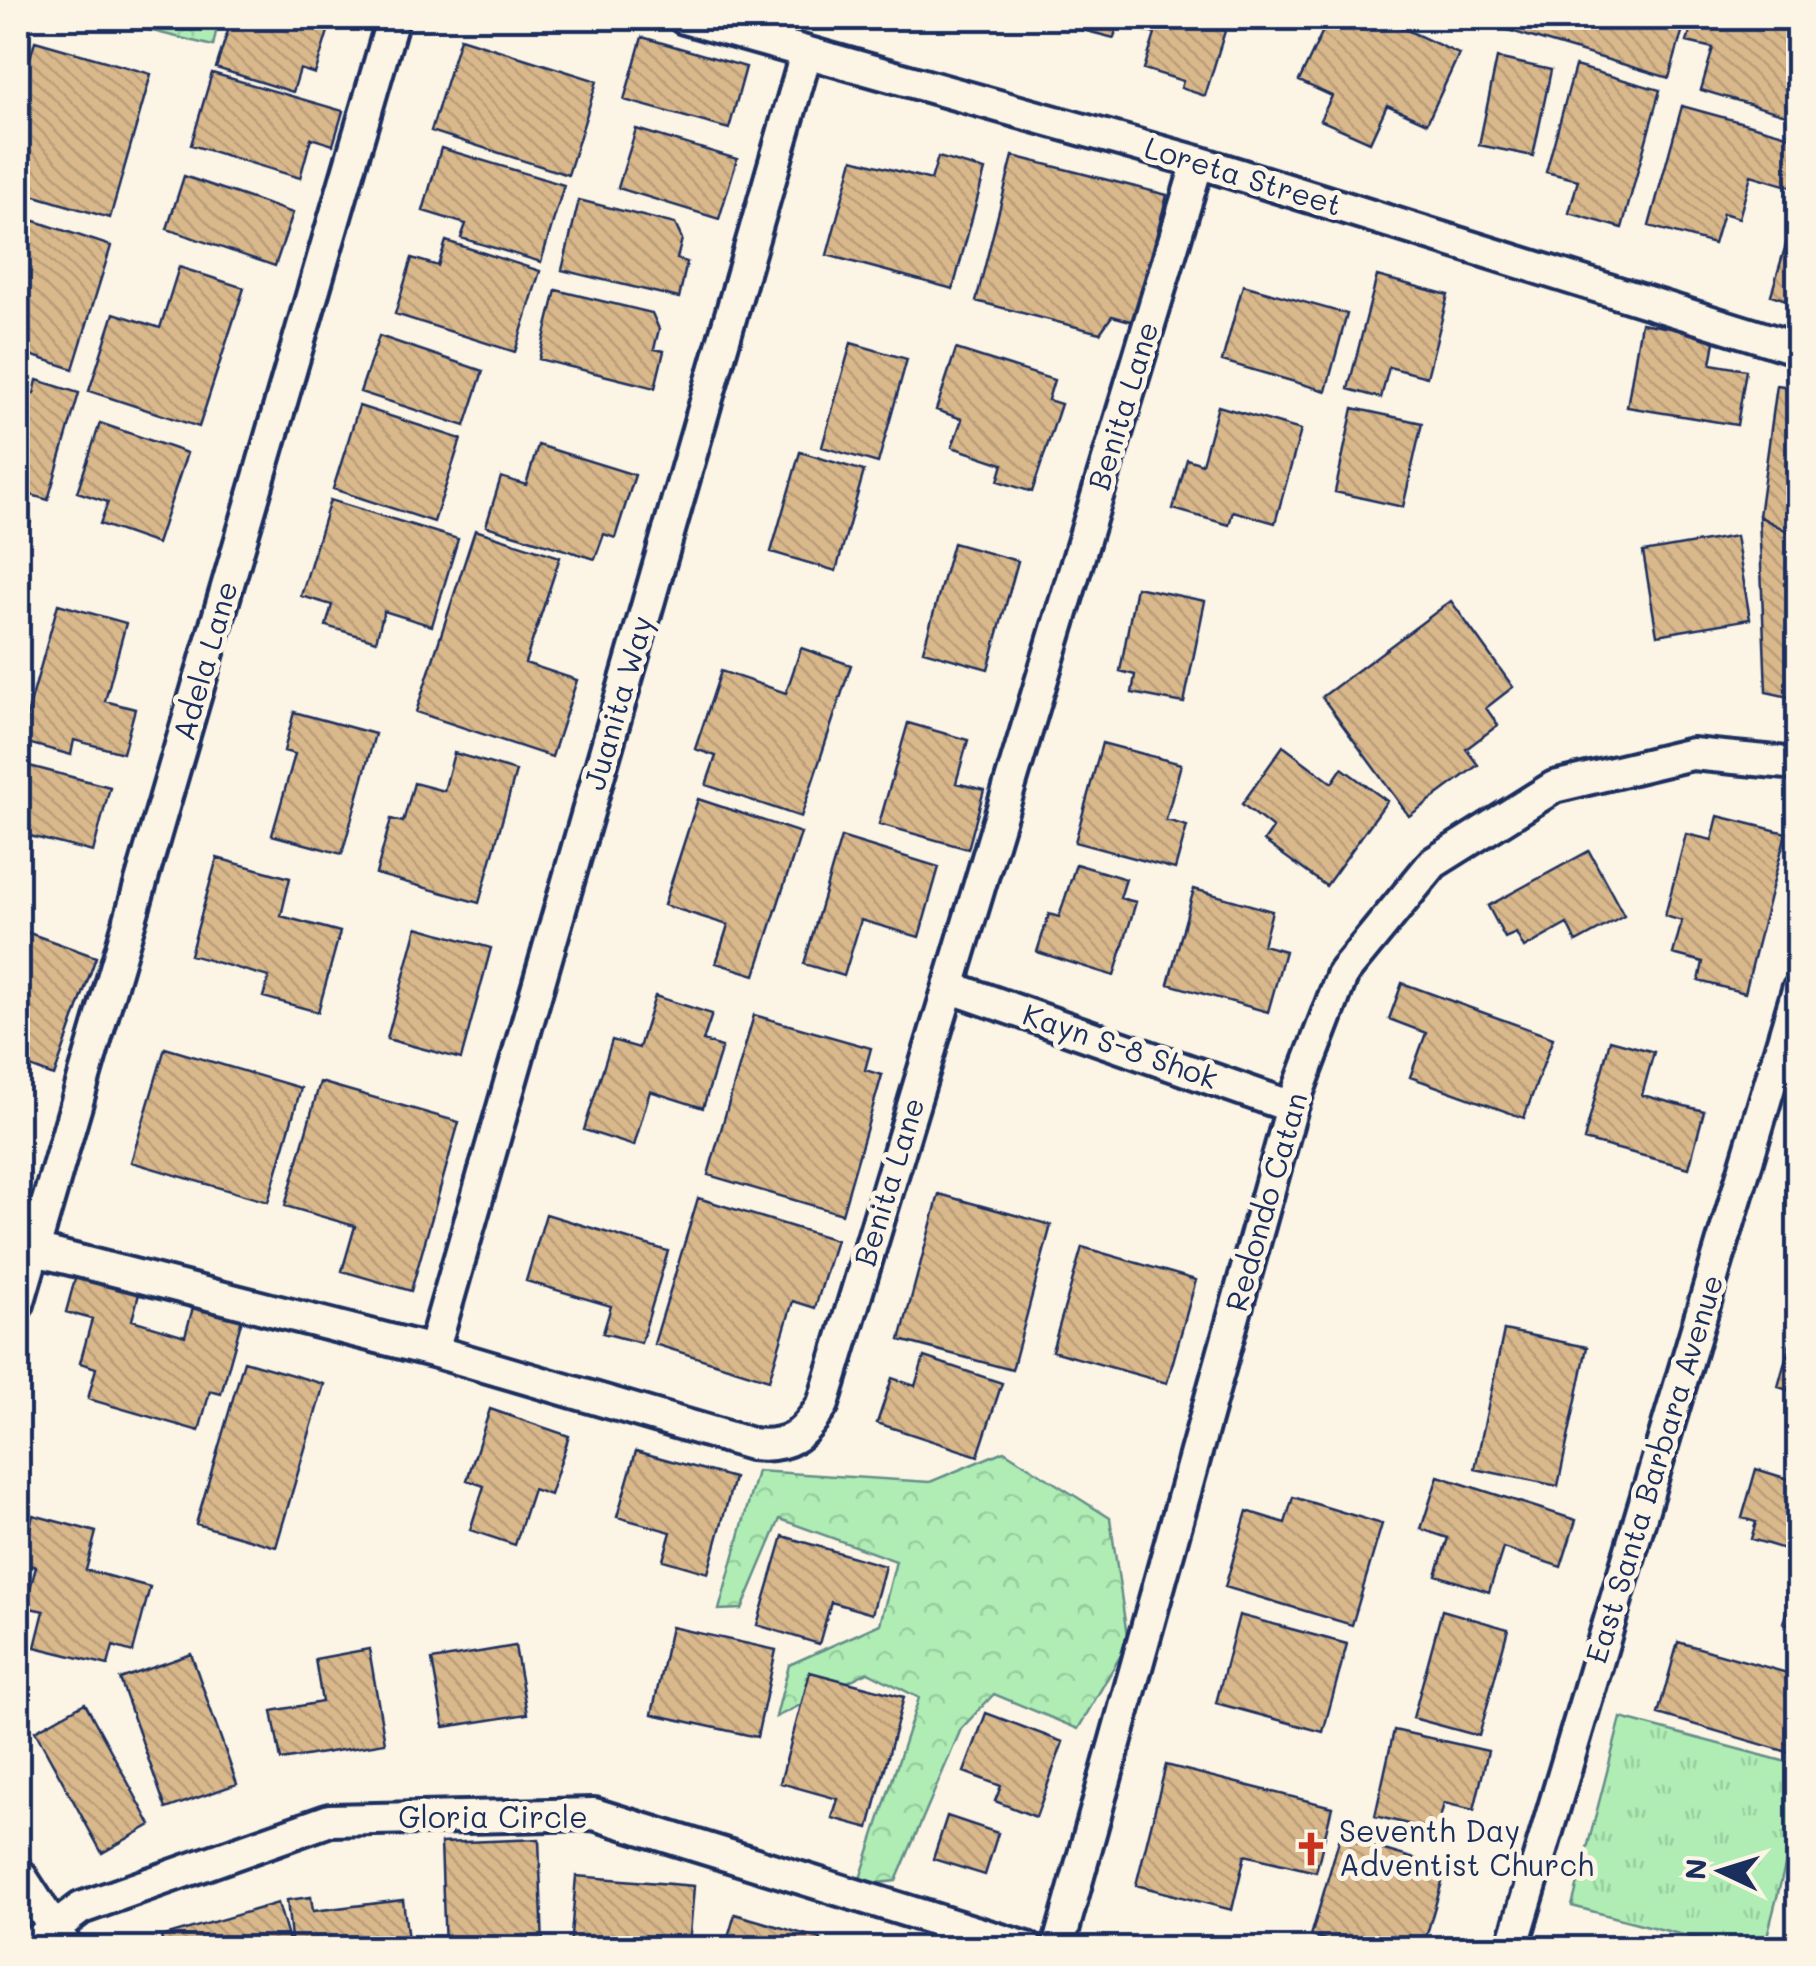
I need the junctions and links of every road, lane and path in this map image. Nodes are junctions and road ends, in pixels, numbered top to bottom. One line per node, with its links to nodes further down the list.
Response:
1 (393, 18): 10 (street, Adela Lane)
2 (684, 18): 3 (street, Loreta Street)
3 (806, 54): 4 (street, Loreta Street); 12 (street, Juanita Way)
4 (1198, 162): 5 (street, Loreta Street); 7 (street, Benita Lane)
5 (1798, 350)
6 (1798, 764): 9 (street, Redondo Catan)
7 (949, 986): 9 (street, Kayn S-8 Shok); 12 (street, Benita Lane)
8 (1798, 990): 18 (street, East Santa Barbara Avenue)
9 (1292, 1107): 17 (street, Redondo Catan)
10 (35, 1250): 11 (street, Adela Lane); 12 (street, Benita Lane)
11 (18, 1304)
12 (433, 1351)
13 (18, 1872): 14 (street)
14 (61, 1938): 15 (street, Gloria Circle); 16 (street, Gloria Circle)
15 (28, 1948)
16 (1027, 1948)
17 (1058, 1948)
18 (1512, 1948)

